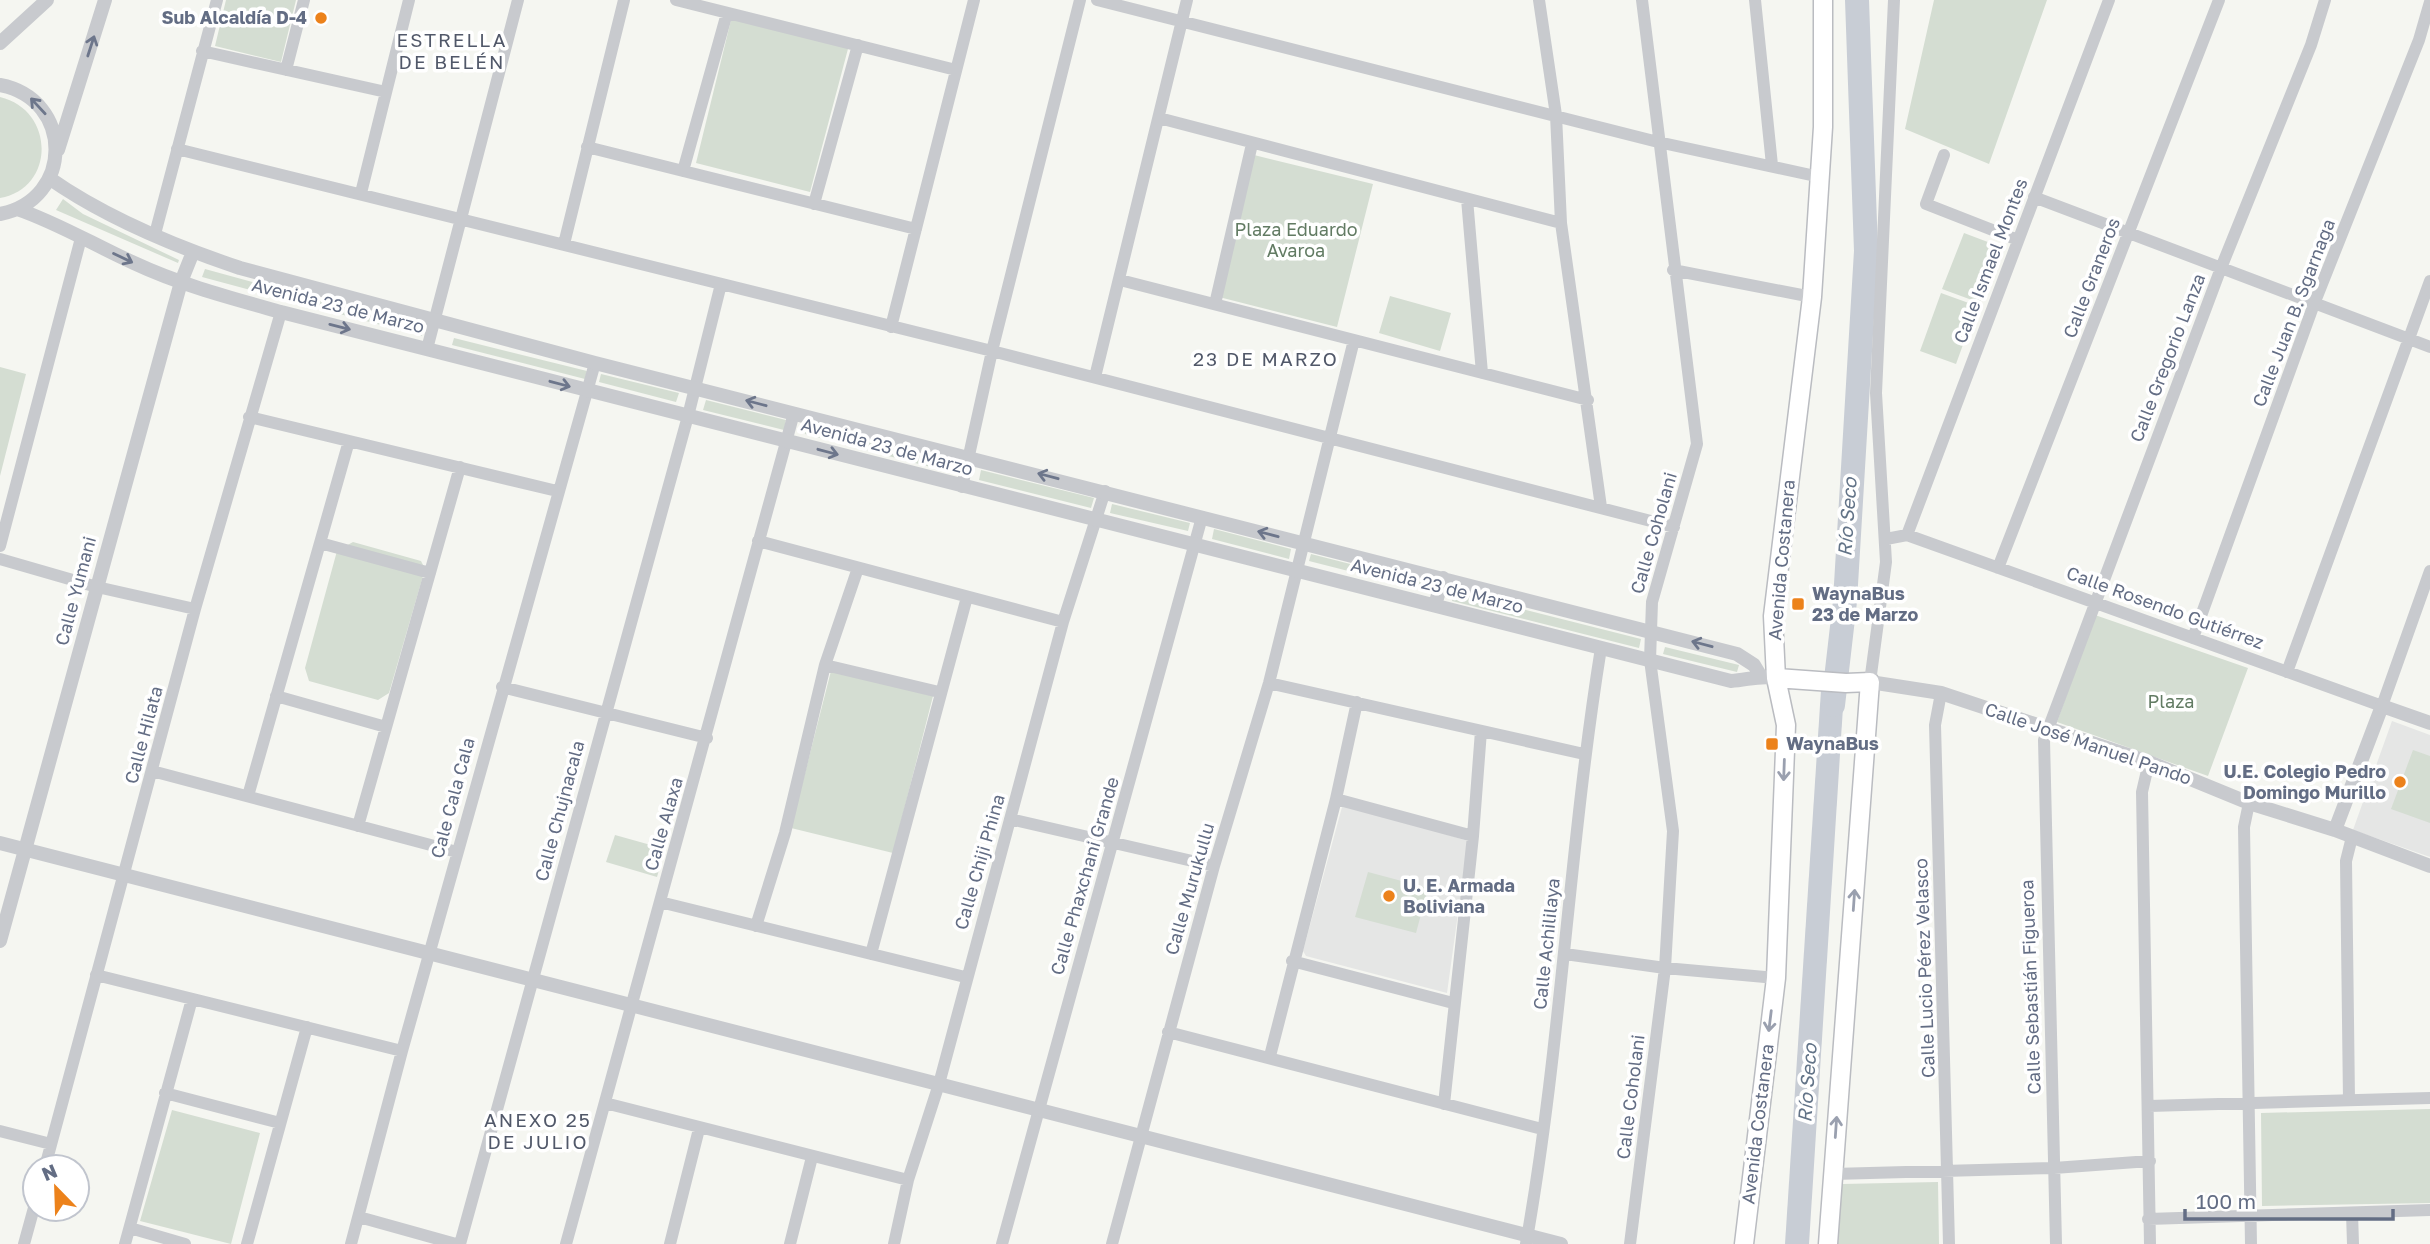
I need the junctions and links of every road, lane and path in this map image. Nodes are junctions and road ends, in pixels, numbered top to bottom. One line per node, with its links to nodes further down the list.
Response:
1 (47, 0): 24 (street)
2 (105, 0): 38 (street, one-way to 2)
3 (216, 0): 26 (street)
4 (304, 0): 27 (street)
5 (409, 0): 30 (street)
6 (518, 0): 49 (street)
7 (624, 0): 35 (street)
8 (676, 0): 22 (street)
9 (974, 0): 28 (street)
10 (1080, 0): 74 (street)
11 (1097, 0): 23 (street)
12 (1187, 0): 23 (street)
13 (1538, 0): 31 (street)
14 (1642, 0): 33 (street, Calle Coholani)
15 (1755, 0): 39 (street)
16 (1824, 0): 41 (main road, Avenida Costanera)
17 (1894, 0): 97 (street)
18 (2109, 0): 44 (street, Calle Ismael Montes)
19 (2219, 0): 52 (street, Calle Graneros)
20 (2325, 0): 58 (street, Calle Gregorio Lanza)
21 (2430, 2): 66 (street, Calle Juan B. Sgarnaga)
22 (727, 13): 25 (street); 40 (street)
23 (1182, 21): 31 (street); 32 (street)
24 (2, 37)
25 (858, 45): 28 (street); 46 (street)
26 (202, 51): 27 (street); 36 (street)
27 (286, 70): 30 (street)
28 (956, 70): 51 (street)
29 (0, 85): 38 (street, one-way to 29)
30 (386, 92): 43 (street)
31 (1556, 115): 33 (street); 50 (street)
32 (1159, 118): 34 (street); 60 (street)
33 (1658, 142): 39 (street); 59 (street, Calle Coholani)
34 (1252, 145): 45 (street); 65 (street)
35 (587, 147): 40 (street); 56 (street)
36 (177, 149): 43 (street); 53 (street)
37 (1944, 155): 55 (street)
38 (55, 158): 42 (street)
39 (1772, 165): 41 (street)
40 (683, 171): 46 (street)
41 (1820, 177): 64 (main road, Avenida Costanera)
42 (49, 178): 47 (street); 53 (street, Avenida 23 de Marzo)
43 (361, 193): 49 (street)
44 (2034, 197): 52 (street); 55 (street, Calle Ismael Montes)
45 (1467, 199): 50 (street); 76 (street)
46 (814, 204): 51 (street)
47 (17, 209): 48 (street); 54 (street, Avenida 23 de Marzo)
48 (0, 214)
49 (462, 218): 56 (street); 68 (street)
50 (1561, 223): 80 (street)
51 (916, 229): 69 (street)
52 (2128, 232): 58 (street); 105 (street, Calle Graneros)
53 (155, 234): 57 (street, Avenida 23 de Marzo)
54 (81, 238): 62 (street, Avenida 23 de Marzo, one-way to 62); 102 (street)
55 (2018, 240): 96 (street, Calle Ismael Montes)
56 (564, 244): 63 (street)
57 (193, 252): 62 (street, Calle Yumani); 68 (street, Avenida 23 de Marzo)
58 (2221, 268): 66 (street); 112 (street, Calle Gregorio Lanza)
59 (1673, 270): 64 (street); 95 (street, Calle Coholani)
60 (1120, 280): 65 (street); 77 (street)
61 (2430, 281): 70 (street)
62 (181, 282): 67 (street, Avenida 23 de Marzo); 110 (street, Calle Yumani)
63 (721, 284): 69 (street); 78 (street, Calle Chujnacala)
64 (1812, 297): 122 (main road, Avenida Costanera)
65 (1215, 304): 71 (street)
66 (2314, 304): 70 (street); 117 (street, Calle Juan B. Sgarnaga)
67 (281, 312): 73 (street, Avenida 23 de Marzo, one-way to 73); 83 (street, Calle Hilata)
68 (433, 319): 73 (street); 75 (street, Avenida 23 de Marzo)
69 (891, 327): 74 (street)
70 (2407, 339): 72 (street); 121 (street)
71 (1354, 340): 76 (street); 84 (street, Calle Murukullu)
72 (2430, 347)
73 (427, 349): 79 (street, Avenida 23 de Marzo, one-way to 79)
74 (992, 351): 77 (street); 87 (street)
75 (595, 363): 78 (street, Avenida 23 de Marzo); 79 (street, Cale Cala Cala)
76 (1482, 373): 80 (street)
77 (1095, 377): 84 (street)
78 (696, 388): 81 (street, Avenida 23 de Marzo, one-way to 78); 82 (street, Calle Chujnacala)
79 (587, 391): 82 (street, Avenida 23 de Marzo); 90 (street, Cale Cala Cala)
80 (1588, 400): 92 (street)
81 (794, 414): 86 (street, Calle Alaxa); 87 (street, Avenida 23 de Marzo)
82 (688, 416): 86 (street, Avenida 23 de Marzo); 131 (street, Calle Chujnacala)
83 (249, 417): 85 (street); 114 (street, Calle Hilata)
84 (1329, 440): 92 (street); 100 (street, Calle Murukullu)
85 (349, 441): 88 (street); 99 (street)
86 (787, 441): 89 (street, Avenida 23 de Marzo, one-way to 89); 98 (street, Calle Alaxa)
87 (967, 455): 89 (street); 91 (street, Avenida 23 de Marzo, one-way to 87)
88 (460, 467): 90 (street); 108 (street)
89 (962, 488): 94 (street, Avenida 23 de Marzo)
90 (557, 491): 125 (street, Cale Cala Cala)
91 (1105, 491): 93 (street, Avenida 23 de Marzo); 94 (street, Calle Chiji Phina)
92 (1601, 507): 95 (street)
93 (1202, 517): 100 (street, Avenida 23 de Marzo, one-way to 93); 101 (street, Calle Phaxchani Grande)
94 (1097, 520): 101 (street, Avenida 23 de Marzo); 115 (street, Calle Chiji Phina)
95 (1674, 527): 116 (street, Calle Coholani)
96 (1907, 535): 97 (street); 105 (street, Calle Rosendo Gutiérrez)
97 (1886, 539): 123 (street)
98 (758, 541): 104 (street); 136 (street, Calle Alaxa)
99 (320, 543): 108 (street); 128 (street)
100 (1302, 543): 106 (street, Calle Murukullu); 109 (street, Avenida 23 de Marzo)
101 (1196, 544): 106 (street, Avenida 23 de Marzo); 148 (street, Calle Phaxchani Grande)
102 (0, 546)
103 (0, 559): 110 (street)
104 (858, 568): 111 (street); 120 (street)
105 (1998, 568): 112 (street, Calle Rosendo Gutiérrez)
106 (1296, 570): 113 (street, Avenida 23 de Marzo); 124 (street, Calle Murukullu)
107 (2430, 571): 130 (street)
108 (430, 573): 133 (street)
109 (1443, 578): 113 (street); 116 (street, Avenida 23 de Marzo)
110 (97, 587): 114 (street); 150 (street, Calle Yumani)
111 (967, 597): 115 (street); 126 (street)
112 (2095, 603): 117 (street, Calle Rosendo Gutiérrez); 134 (street, Calle Gregorio Lanza)
113 (1435, 605): 118 (street, Avenida 23 de Marzo)
114 (195, 609): 139 (street, Calle Hilata)
115 (1063, 622): 143 (street, Calle Chiji Phina)
116 (1652, 631): 119 (street, Calle Coholani); 122 (street, Avenida 23 de Marzo, one-way to 116)
117 (2193, 638): 121 (street, Calle Rosendo Gutiérrez)
118 (1601, 648): 119 (street, Avenida 23 de Marzo); 137 (street, Calle Achililaya)
119 (1650, 660): 122 (street, Avenida 23 de Marzo); 162 (street, Calle Coholani)
120 (825, 664): 126 (street); 156 (street)
121 (2287, 672): 130 (street, Calle Rosendo Gutiérrez)
122 (1768, 676): 123 (main road, Calle José Manuel Pando); 165 (main road, Avenida Costanera, one-way to 165)
123 (1870, 682): 127 (street, Calle José Manuel Pando); 194 (main road, one-way to 123)
124 (1269, 683): 129 (street); 152 (street, Calle Murukullu)
125 (502, 687): 131 (street); 151 (street, Cale Cala Cala)
126 (939, 692): 159 (street)
127 (1941, 693): 134 (street, Calle José Manuel Pando); 193 (street, Calle Lucio Pérez Velasco)
128 (276, 696): 133 (street); 140 (street)
129 (1357, 702): 135 (street); 141 (street)
130 (2382, 706): 132 (street, Calle Rosendo Gutiérrez); 145 (street)
131 (605, 713): 136 (street); 166 (street, Calle Chujnacala)
132 (2430, 723)
133 (386, 727): 144 (street)
134 (2048, 730): 138 (street, Calle José Manuel Pando); 192 (street, Calle Sebastián Figueroa)
135 (1481, 731): 137 (street); 146 (street)
136 (707, 738): 155 (street, Calle Alaxa)
137 (1584, 754): 160 (street, Calle Achililaya)
138 (2150, 762): 142 (street, Calle José Manuel Pando); 181 (street)
139 (152, 771): 140 (street); 154 (street, Calle Hilata)
140 (248, 796): 144 (street)
141 (1336, 799): 146 (street); 161 (street)
142 (2249, 803): 145 (street, Calle José Manuel Pando); 179 (street)
143 (1010, 819): 148 (street); 164 (street, Calle Chiji Phina)
144 (358, 826): 151 (street)
145 (2335, 830): 147 (street, Calle José Manuel Pando)
146 (1473, 836): 168 (street)
147 (2352, 837): 153 (street, Calle José Manuel Pando); 177 (street)
148 (1113, 842): 152 (street); 182 (street, Calle Phaxchani Grande)
149 (0, 843): 150 (street)
150 (26, 849): 154 (street); 157 (street, Calle Yumani)
151 (457, 852): 158 (street, Cale Cala Cala)
152 (1214, 866): 171 (street, Calle Murukullu)
153 (2430, 866)
154 (125, 875): 158 (street); 163 (street, Calle Hilata)
155 (660, 902): 156 (street); 169 (street, Calle Alaxa)
156 (756, 926): 159 (street)
157 (0, 941)
158 (429, 953): 166 (street); 172 (street, Cale Cala Cala)
159 (871, 954): 164 (street)
160 (1565, 954): 162 (street); 185 (street, Calle Achililaya)
161 (1292, 961): 168 (street); 173 (street)
162 (1665, 968): 165 (street); 217 (street, Calle Coholani)
163 (96, 975): 167 (street); 188 (street, Calle Hilata)
164 (965, 977): 174 (street, Calle Chiji Phina)
165 (1776, 978): 218 (main road, Avenida Costanera, one-way to 218)
166 (532, 980): 169 (street); 210 (street, Calle Chujnacala)
167 (192, 999): 170 (street); 175 (street)
168 (1453, 1003): 180 (street)
169 (632, 1005): 174 (street); 178 (street, Calle Alaxa)
170 (307, 1027): 172 (street); 183 (street)
171 (1168, 1032): 173 (street); 187 (street, Calle Murukullu)
172 (401, 1051): 199 (street, Cale Cala Cala)
173 (1270, 1056): 180 (street)
174 (939, 1084): 182 (street); 195 (street, Calle Chiji Phina)
175 (165, 1093): 183 (street); 202 (street)
176 (2430, 1098): 177 (street)
177 (2349, 1100): 179 (street)
178 (605, 1103): 184 (street); 211 (street, Calle Alaxa)
179 (2248, 1103): 181 (street); 198 (street)
180 (1444, 1104): 185 (street)
181 (2149, 1106): 191 (street)
182 (1037, 1110): 187 (street); 215 (street, Calle Phaxchani Grande)
183 (280, 1123): 208 (street)
184 (699, 1129): 190 (street); 212 (street)
185 (1542, 1129): 203 (street, Calle Achililaya)
186 (0, 1131): 188 (street)
187 (1142, 1138): 203 (street); 204 (street, Calle Murukullu)
188 (51, 1144): 189 (street, Calle Hilata)
189 (49, 1153)
190 (812, 1157): 195 (street); 213 (street)
191 (2150, 1161): 192 (street); 200 (street)
192 (2054, 1168): 193 (street); 221 (street, Calle Sebastián Figueroa)
193 (1948, 1172): 194 (street); 220 (street, Calle Lucio Pérez Velasco)
194 (1833, 1174): 219 (main road)
195 (908, 1180): 214 (street, Calle Chiji Phina)
196 (2430, 1210): 197 (street)
197 (2352, 1213): 198 (street); 224 (street)
198 (2250, 1216): 200 (street); 223 (street)
199 (359, 1217): 209 (street, Cale Cala Cala); 210 (street)
200 (2148, 1219): 222 (street)
201 (30, 1223): 205 (street)
202 (130, 1228): 206 (street); 207 (street)
203 (1527, 1240): 216 (street)
204 (1115, 1243)
205 (24, 1244)
206 (125, 1244)
207 (185, 1244)
208 (247, 1244)
209 (351, 1244)
210 (458, 1244)
211 (566, 1244)
212 (670, 1244)
213 (790, 1244)
214 (894, 1244)
215 (1002, 1244)
216 (1561, 1244)
217 (1630, 1244)
218 (1744, 1244)
219 (1828, 1244)
220 (1949, 1244)
221 (2056, 1244)
222 (2150, 1244)
223 (2251, 1244)
224 (2353, 1244)

